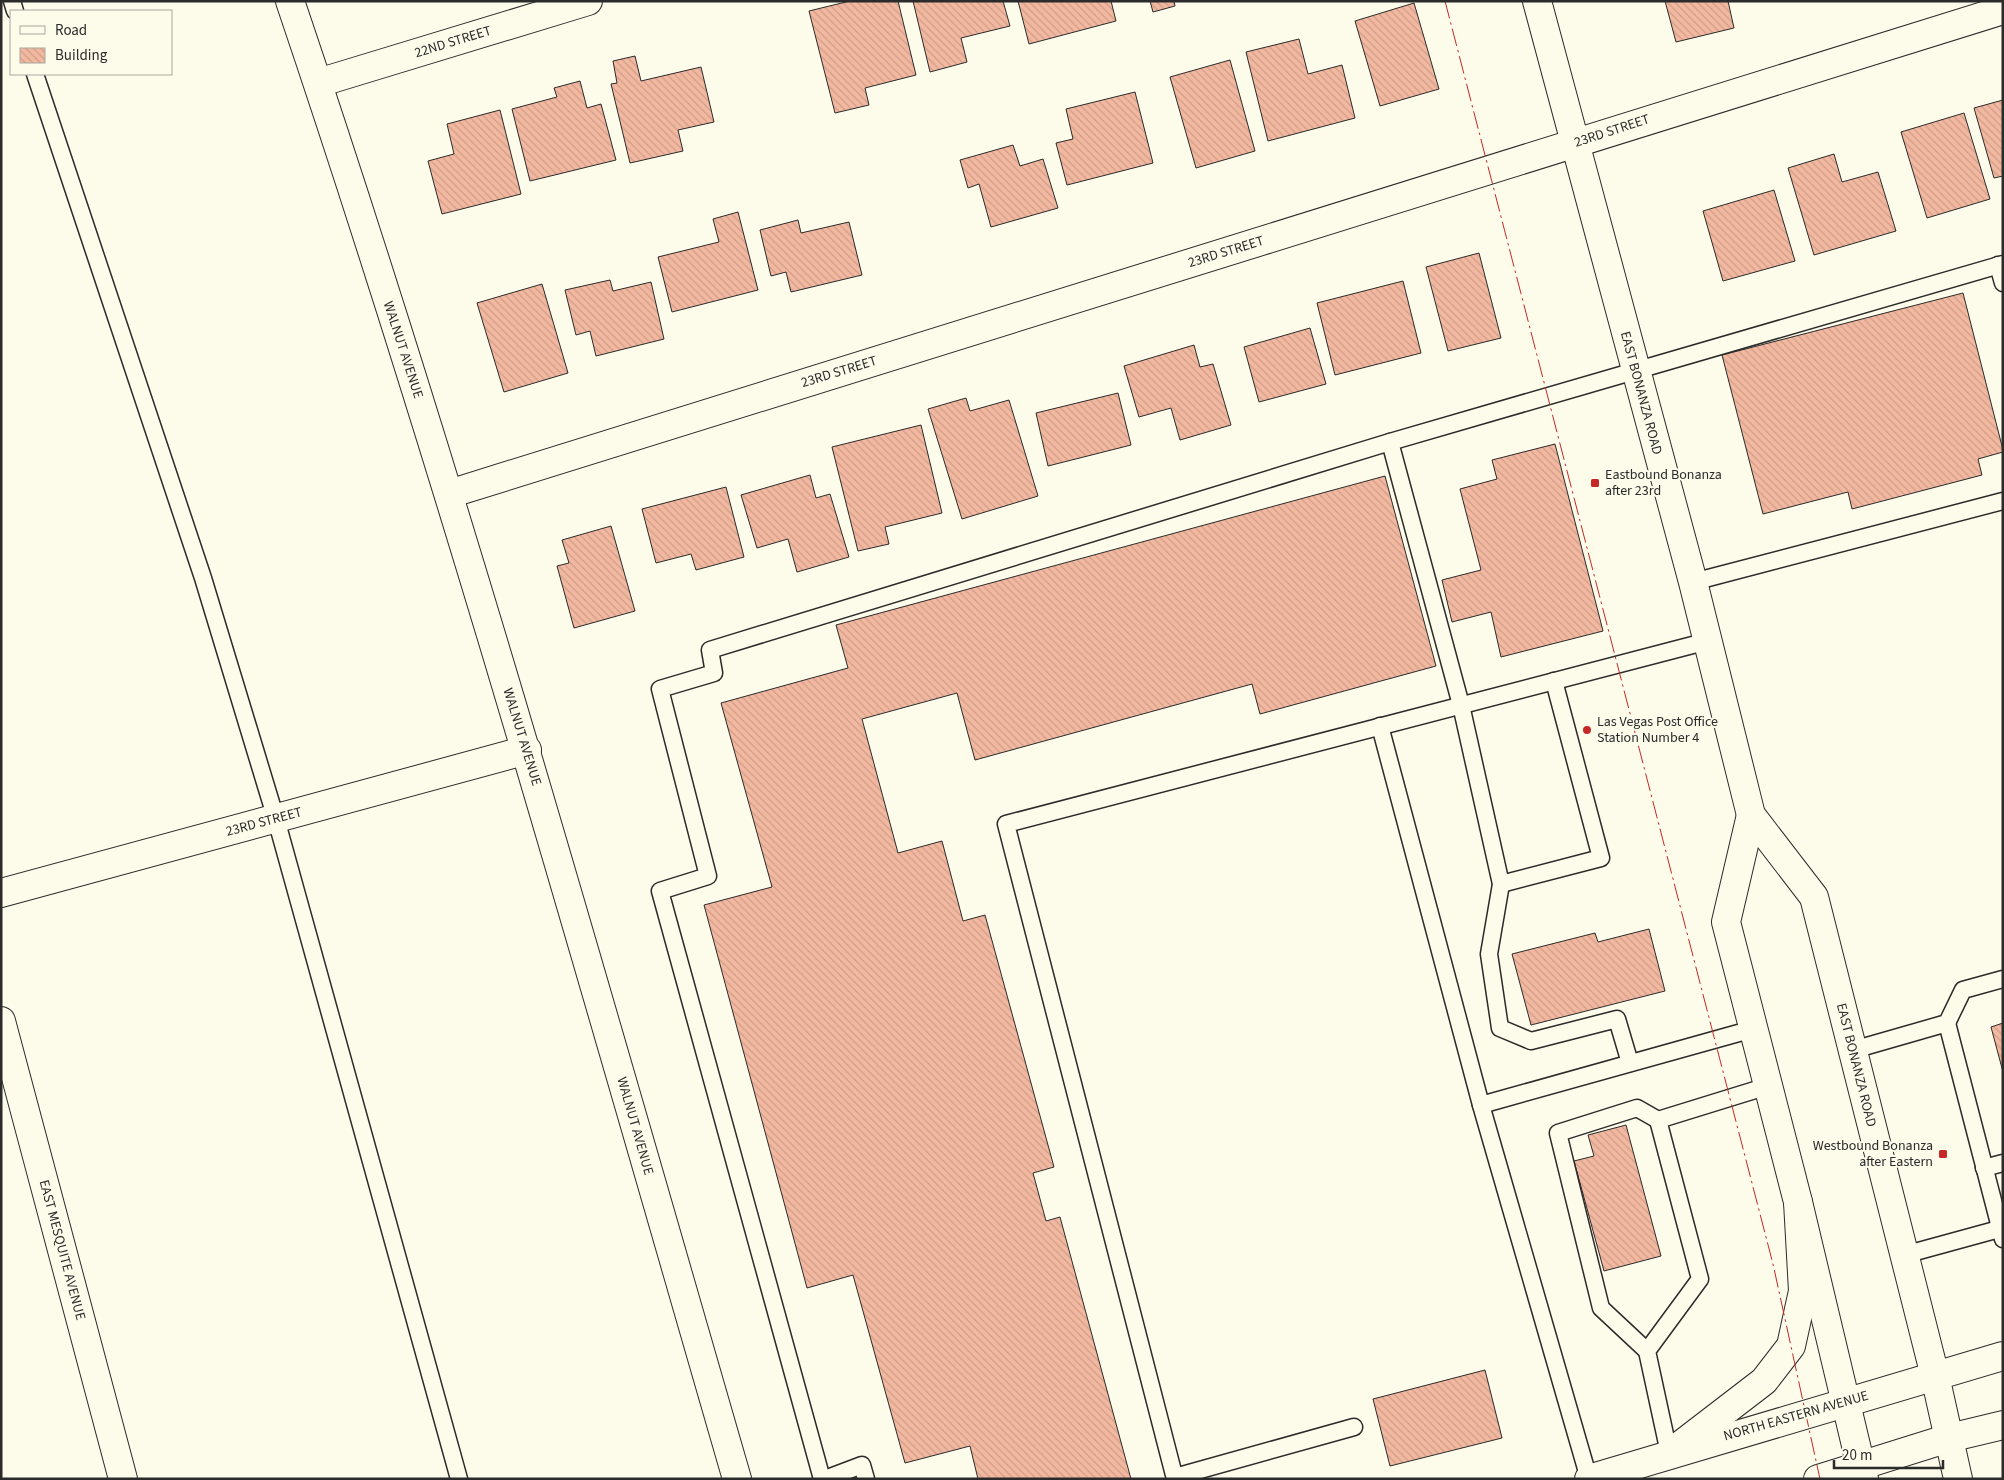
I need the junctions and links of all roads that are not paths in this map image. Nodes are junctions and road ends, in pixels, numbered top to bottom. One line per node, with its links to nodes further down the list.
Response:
1 (290, 1): 6 (street, WALNUT AVENUE)
2 (588, 1): 6 (street, 22ND STREET)
3 (1537, 1): 7 (street, EAST BONANZA ROAD)
4 (2003, 10): 7 (street, 23RD STREET)
5 (35, 75): 21 (lane)
6 (318, 83): 12 (street, WALNUT AVENUE)
7 (1574, 144): 10 (street, EAST BONANZA ROAD); 12 (street, 23RD STREET)
8 (2000, 265): 9 (lane); 10 (lane)
9 (2003, 283)
10 (1634, 370): 11 (lane); 14 (street, EAST BONANZA ROAD)
11 (1390, 442): 17 (lane); 51 (lane)
12 (449, 494): 19 (street, WALNUT AVENUE)
13 (2003, 501): 14 (lane)
14 (1693, 582): 15 (street, EAST BONANZA ROAD)
15 (1708, 641): 16 (lane); 20 (street, EAST BONANZA ROAD)
16 (1554, 681): 17 (lane); 22 (lane)
17 (1461, 705): 18 (lane); 22 (lane)
18 (1380, 726): 31 (lane); 47 (lane)
19 (527, 750): 21 (street, 23RD STREET); 50 (street, WALNUT AVENUE)
20 (1751, 815): 27 (street, EAST BONANZA ROAD); 28 (street, EAST BONANZA ROAD)
21 (276, 819): 23 (street, 23RD STREET); 49 (lane)
22 (1501, 884): 29 (lane)
23 (1, 893)
24 (2003, 979): 26 (lane)
25 (1, 1021): 48 (street, EAST MESQUITE AVENUE)
26 (1947, 1023): 28 (lane); 34 (lane)
27 (1753, 1028): 29 (lane); 30 (street, EAST BONANZA ROAD)
28 (1853, 1050): 37 (street, EAST BONANZA ROAD)
29 (1630, 1063): 31 (lane)
30 (1768, 1086): 32 (lane); 35 (street, EAST BONANZA ROAD)
31 (1481, 1104): 53 (lane)
32 (1658, 1120): 38 (lane); 38 (lane)
33 (2003, 1163): 34 (lane)
34 (1984, 1168): 36 (lane)
35 (1798, 1202): 41 (street, EAST BONANZA ROAD); 45 (street)
36 (2001, 1234): 37 (lane)
37 (1904, 1255): 40 (street, EAST BONANZA ROAD)
38 (1648, 1351): 45 (lane)
39 (2003, 1356): 40 (street, NORTH EASTERN AVENUE)
40 (1935, 1376): 41 (street, NORTH EASTERN AVENUE); 44 (street, EAST BONANZA ROAD)
41 (1846, 1402): 45 (street, NORTH EASTERN AVENUE); 46 (street, EAST BONANZA ROAD)
42 (2003, 1425): 44 (street)
43 (1354, 1426): 47 (lane)
44 (1949, 1438): 46 (street); 55 (street, EAST BONANZA ROAD)
45 (1669, 1453): 53 (street, NORTH EASTERN AVENUE)
46 (1862, 1472): 54 (street)
47 (1175, 1478)
48 (123, 1479)
49 (459, 1479)
50 (737, 1479)
51 (824, 1479): 52 (lane)
52 (866, 1479)
53 (1589, 1479)
54 (1818, 1479)
55 (1958, 1479)

